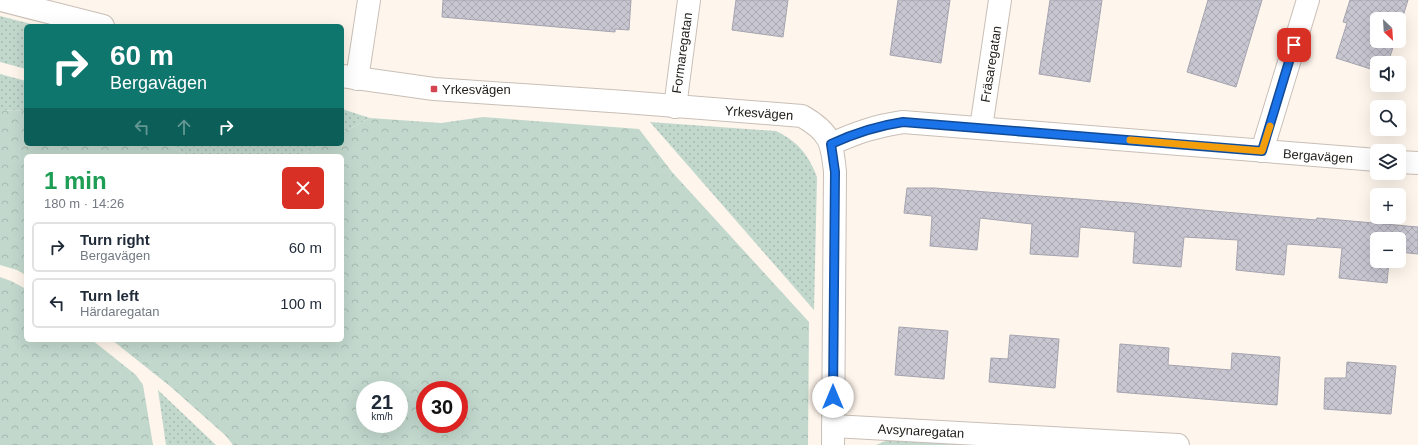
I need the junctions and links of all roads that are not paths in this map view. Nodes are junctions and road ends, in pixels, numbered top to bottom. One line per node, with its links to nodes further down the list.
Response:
1 (2, 0): 6 (street)
2 (369, 0): 7 (street)
3 (689, 0): 8 (street, Formaregatan)
4 (1000, 0): 9 (street, Fräsaregatan)
5 (1308, 0): 11 (street)
6 (95, 24)
7 (350, 78): 8 (street, Yrkesvägen)
8 (675, 107): 10 (street, Yrkesvägen)
9 (981, 128): 10 (street, Bergavägen); 11 (street, Bergavägen)
10 (831, 144): 15 (street)
11 (1262, 151): 12 (street, Bergavägen)
12 (1370, 159)
13 (1406, 162): 14 (street)
14 (1418, 163)
15 (833, 435): 16 (street, Avsynaregatan)
16 (1178, 445)

